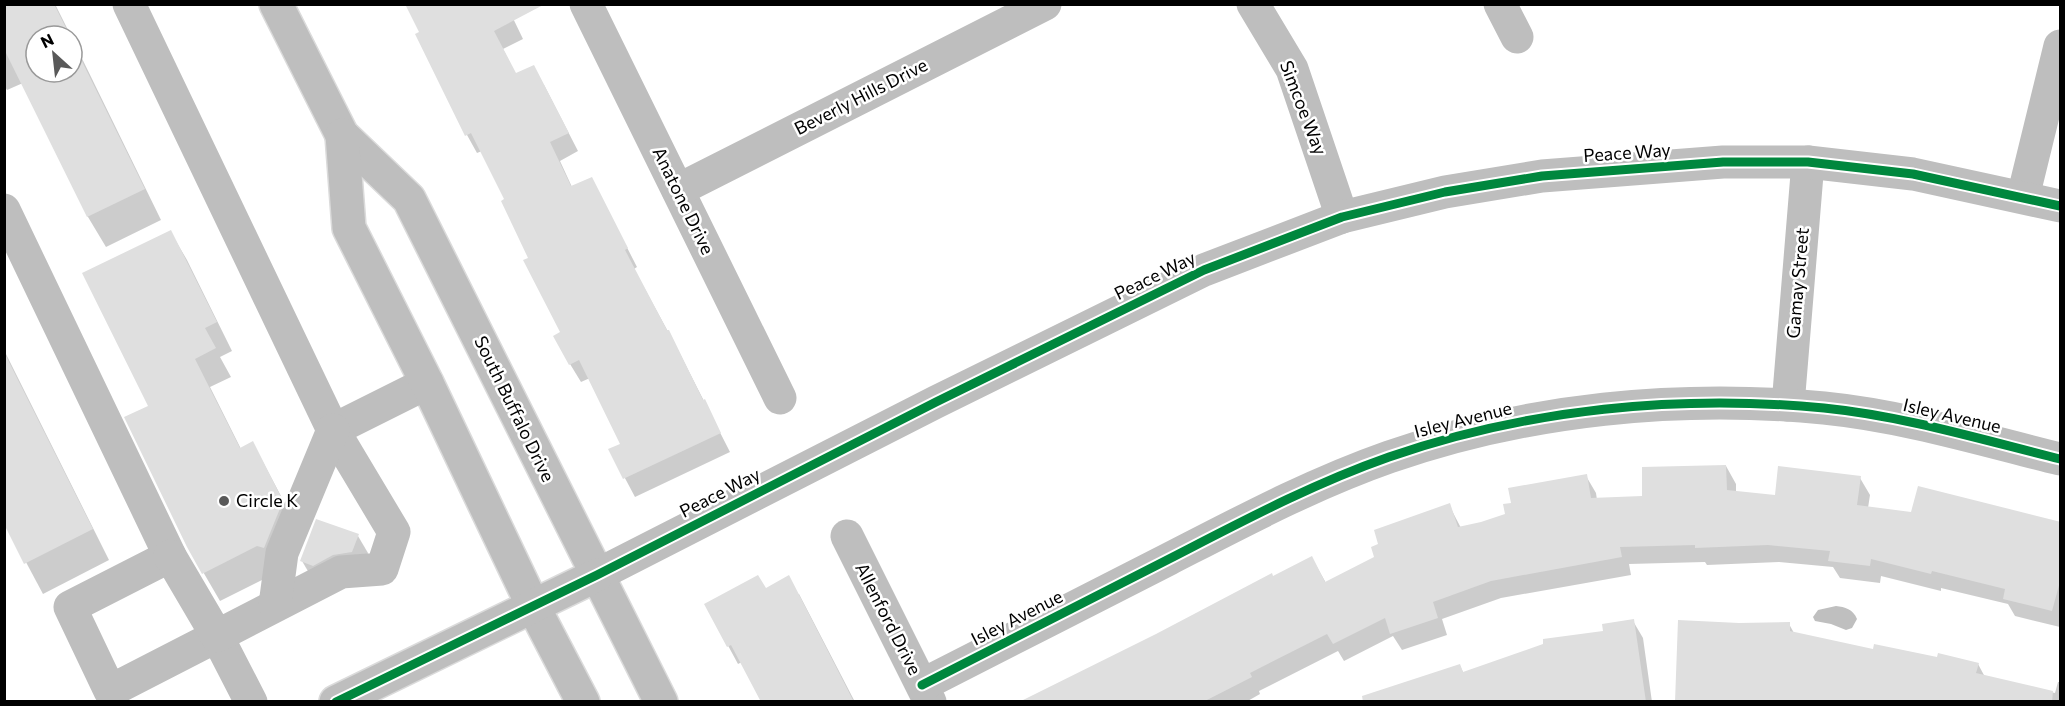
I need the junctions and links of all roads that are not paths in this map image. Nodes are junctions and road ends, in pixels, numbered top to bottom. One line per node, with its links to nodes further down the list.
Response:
1 (129, 4): 19 (street)
2 (276, 4): 9 (street, South Buffalo Drive)
3 (586, 4): 11 (street, Anatone Drive)
4 (1045, 4): 11 (street, Beverly Hills Drive)
5 (1253, 4): 15 (street, Simcoe Way)
6 (1500, 4): 7 (street)
7 (1517, 37)
8 (2061, 46): 12 (street)
9 (342, 135): 16 (street, South Buffalo Drive); 23 (street, South Buffalo Drive)
10 (1808, 162): 12 (street, Peace Way); 15 (street, Peace Way); 18 (street, Gamay Street)
11 (678, 190): 17 (street, Anatone Drive)
12 (2024, 197): 13 (street, Peace Way)
13 (2061, 206)
14 (4, 210): 22 (street)
15 (1342, 217): 23 (street, Peace Way)
16 (427, 383): 19 (street); 25 (street, South Buffalo Drive)
17 (780, 398)
18 (1788, 405): 20 (street, Isley Avenue); 27 (street, Isley Avenue)
19 (333, 430): 24 (street); 24 (street)
20 (2061, 459)
21 (847, 536): 27 (street, Allenford Drive)
22 (170, 556): 26 (street); 26 (street)
23 (597, 575): 25 (street, Peace Way); 31 (street, South Buffalo Drive)
24 (275, 605): 26 (street)
25 (534, 606): 29 (street, Peace Way); 30 (street, South Buffalo Drive)
26 (217, 636): 28 (street)
27 (926, 693)
28 (251, 702)
29 (336, 702)
30 (583, 702)
31 (661, 702)

